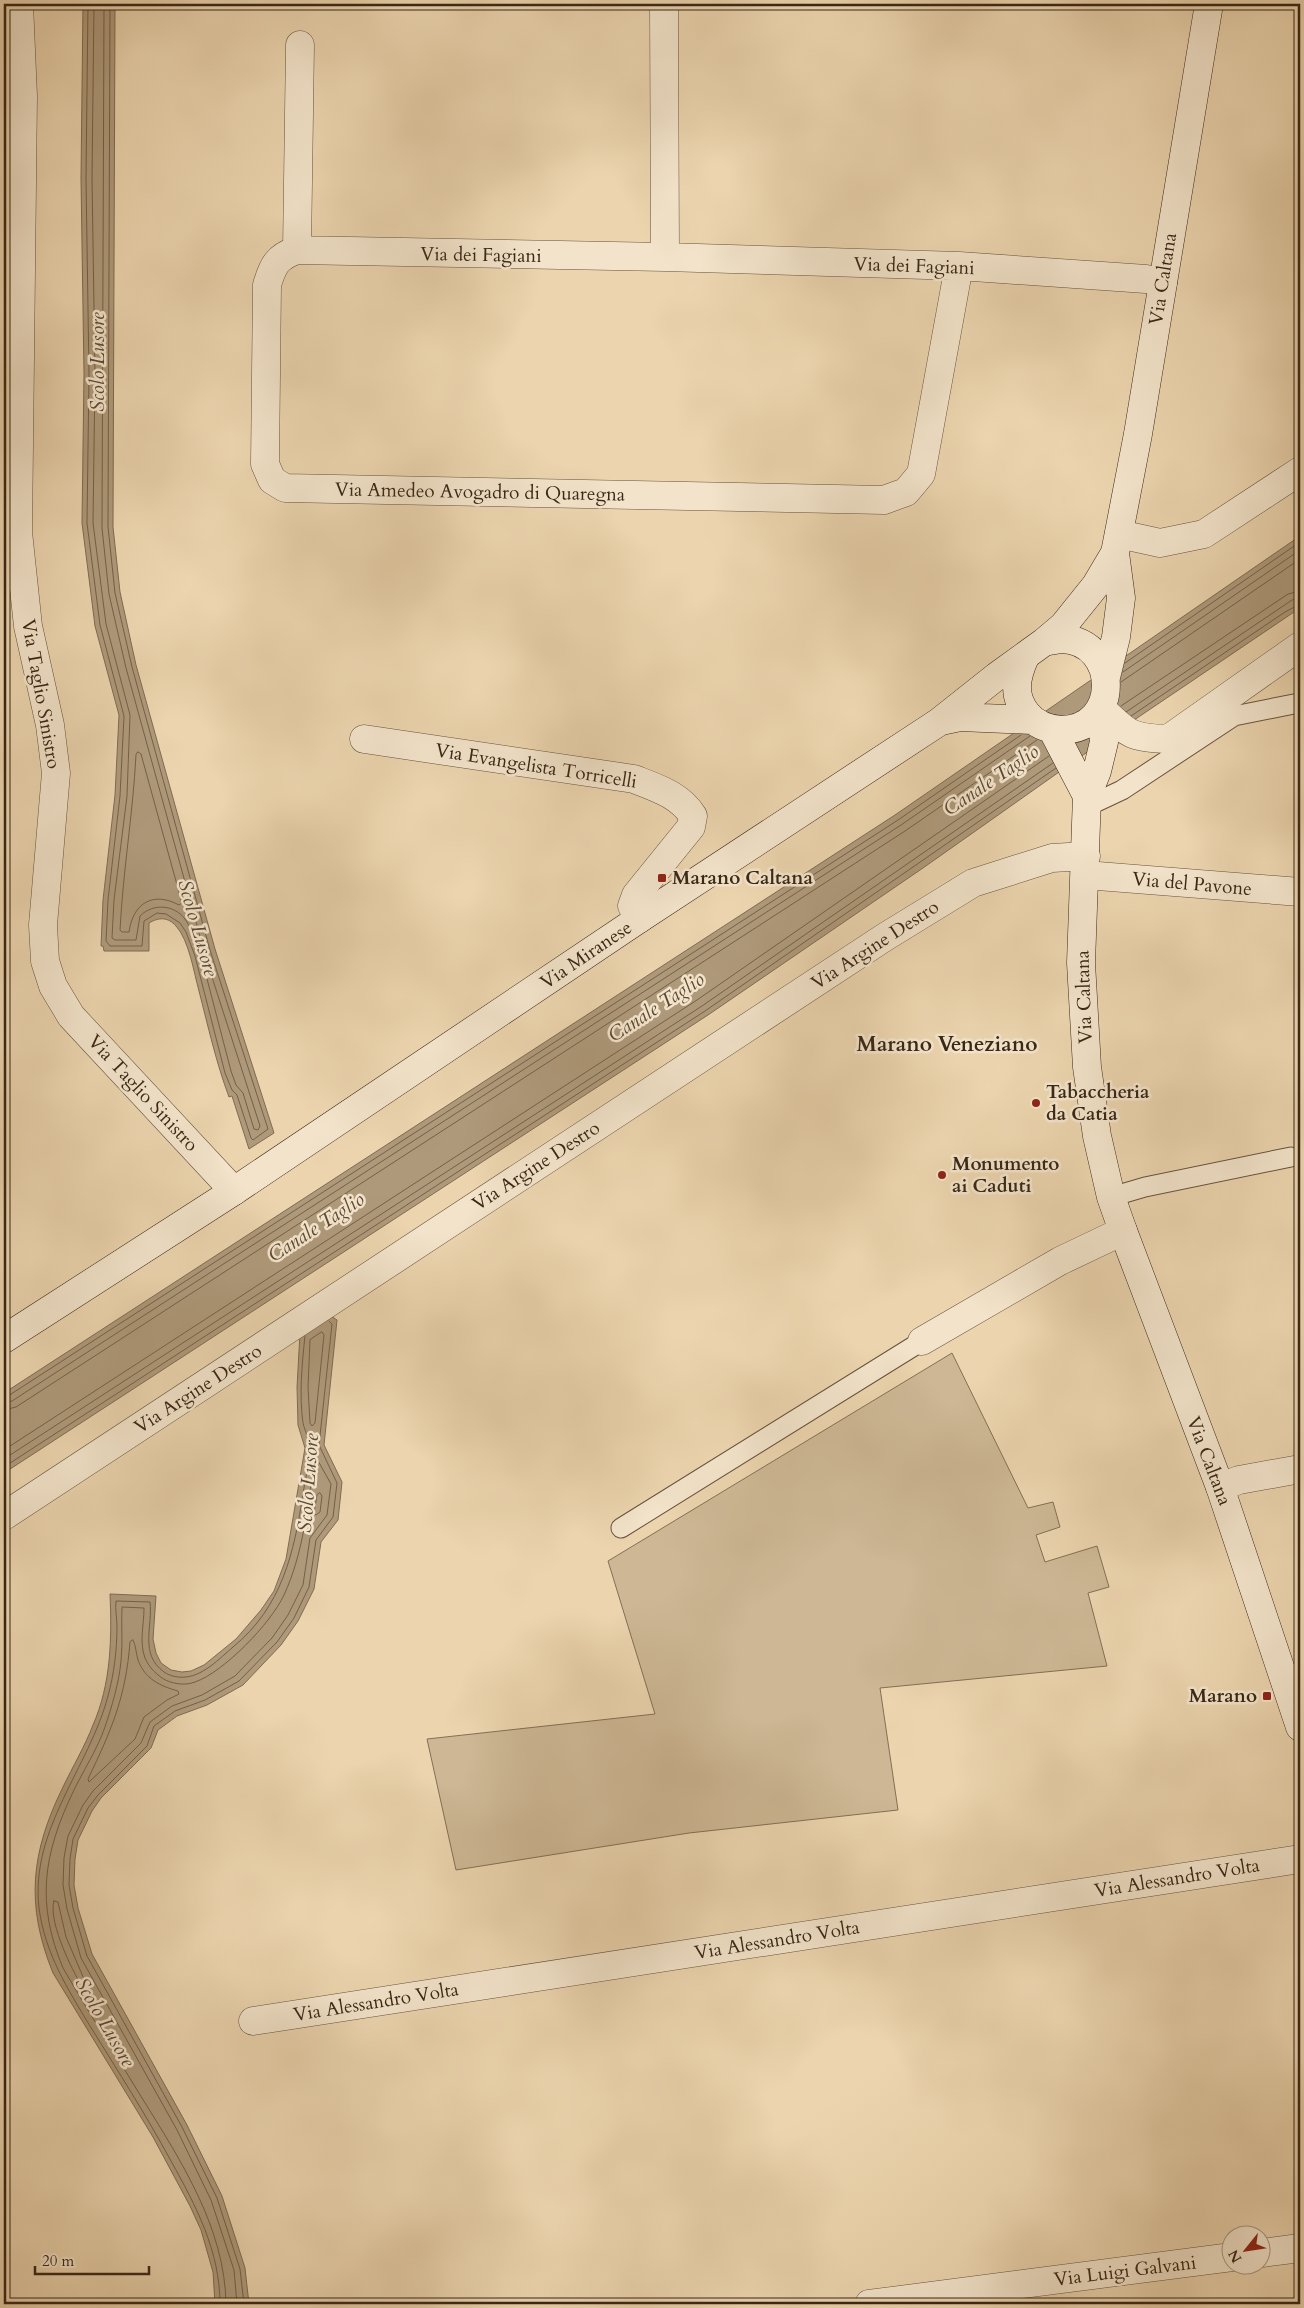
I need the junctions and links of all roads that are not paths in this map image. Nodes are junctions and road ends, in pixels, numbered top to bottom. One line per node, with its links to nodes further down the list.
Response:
1 (19, 4): 24 (street, Via Taglio Sinistro)
2 (664, 4): 6 (street)
3 (1209, 4): 8 (street, Via Caltana)
4 (300, 45): 5 (street)
5 (297, 250): 6 (street, Via dei Fagiani); 7 (street, Via Amedeo Avogadro di Quaregna)
6 (665, 258): 7 (street, Via dei Fagiani)
7 (959, 266): 8 (street, Via dei Fagiani)
8 (1163, 282): 10 (street, Via Caltana)
9 (1300, 471): 10 (street)
10 (1117, 544): 12 (street, Via Caltana); 13 (street, Via Caltana)
11 (1300, 646): 15 (street)
12 (1034, 650): 13 (street); 16 (street); 17 (street, Via Miranese)
13 (1106, 656): 15 (street)
14 (1299, 703): 19 (lane)
15 (1101, 708): 16 (street); 19 (street, Via Caltana)
16 (1036, 719): 17 (street, Via Miranese); 19 (street, Via Caltana)
17 (939, 722): 22 (street, Via Miranese)
18 (364, 739): 22 (street, Via Evangelista Torricelli)
19 (1088, 801): 20 (street, Via Caltana)
20 (1085, 866): 21 (street, Via del Pavone); 25 (street, Via Caltana); 31 (street, Via Argine Destro)
21 (1300, 892)
22 (639, 919): 24 (street, Via Miranese)
23 (1291, 1157): 25 (lane)
24 (234, 1190): 27 (street)
25 (1111, 1196): 26 (street, Via Caltana)
26 (1123, 1231): 28 (street); 30 (street, Via Caltana)
27 (4, 1339)
28 (922, 1341): 32 (lane)
29 (1300, 1469): 30 (street)
30 (1220, 1487): 33 (street, Via Caltana)
31 (4, 1516)
32 (620, 1528)
33 (1300, 1727)
34 (1300, 1859): 35 (street, Via Alessandro Volta)
35 (253, 2021)
36 (1300, 2248): 37 (street)
37 (1272, 2252)
38 (1222, 2258): 39 (street, Via Luigi Galvani)
39 (879, 2304)

